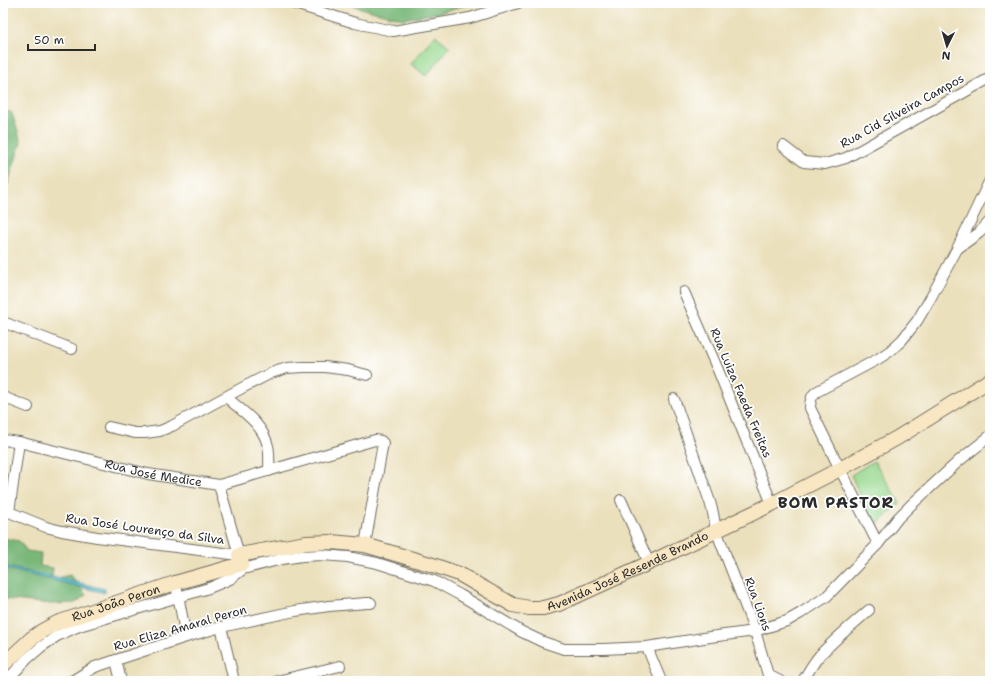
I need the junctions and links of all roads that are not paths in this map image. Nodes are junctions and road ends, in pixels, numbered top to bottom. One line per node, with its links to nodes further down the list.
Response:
1 (292, 3): 2 (street)
2 (518, 3)
3 (990, 78): 4 (street, Rua Cid Silveira Campos)
4 (783, 146)
5 (990, 180): 7 (street)
6 (990, 221): 7 (street)
7 (957, 249): 21 (street)
8 (684, 292): 25 (street, Rua Luiza Faeda Freitas)
9 (3, 322): 10 (street)
10 (72, 349)
11 (367, 375): 14 (street)
12 (990, 380): 21 (street, Avenida José Resende Brando)
13 (3, 397): 16 (street)
14 (226, 398): 17 (street); 22 (street)
15 (674, 399): 27 (street, Rua Lions)
16 (28, 407)
17 (110, 427)
18 (990, 436): 28 (street)
19 (3, 440): 20 (street, Rua José Medice)
20 (19, 442): 23 (street, Rua José Medice); 26 (street)
21 (840, 469): 25 (street, Avenida José Resende Brando); 28 (street)
22 (269, 471): 23 (street); 29 (street)
23 (218, 485): 30 (street, Rua José Medice)
24 (621, 500): 31 (street)
25 (772, 504): 27 (street, Avenida José Resende Brando)
26 (6, 512): 30 (street, Rua José Lourenço da Silva)
27 (716, 530): 31 (street, Avenida José Resende Brando); 36 (street, Rua Lions)
28 (878, 544): 36 (street)
29 (365, 546): 30 (street, Avenida José Resende Brando); 31 (street, Avenida José Resende Brando)
30 (241, 563): 32 (street, Rua João Peron); 38 (street)
31 (649, 563)
32 (177, 590): 37 (street); 40 (street, Rua João Peron); 43 (street)
33 (370, 603): 35 (street, Rua Eliza Amaral Peron)
34 (868, 610): 50 (street)
35 (221, 627): 37 (street, Rua Eliza Amaral Peron); 46 (street)
36 (755, 631): 38 (street); 42 (street, Rua Lions)
37 (186, 637): 39 (street, Rua Eliza Amaral Peron)
38 (647, 647): 48 (street)
39 (116, 660): 44 (street, Rua Eliza Amaral Peron); 45 (street)
40 (3, 665)
41 (340, 666): 47 (street)
42 (766, 678): 49 (street, Rua Lions)
43 (6, 681)
44 (72, 681)
45 (121, 681)
46 (234, 681)
47 (277, 681)
48 (662, 681)
49 (780, 681)
50 (802, 681)

